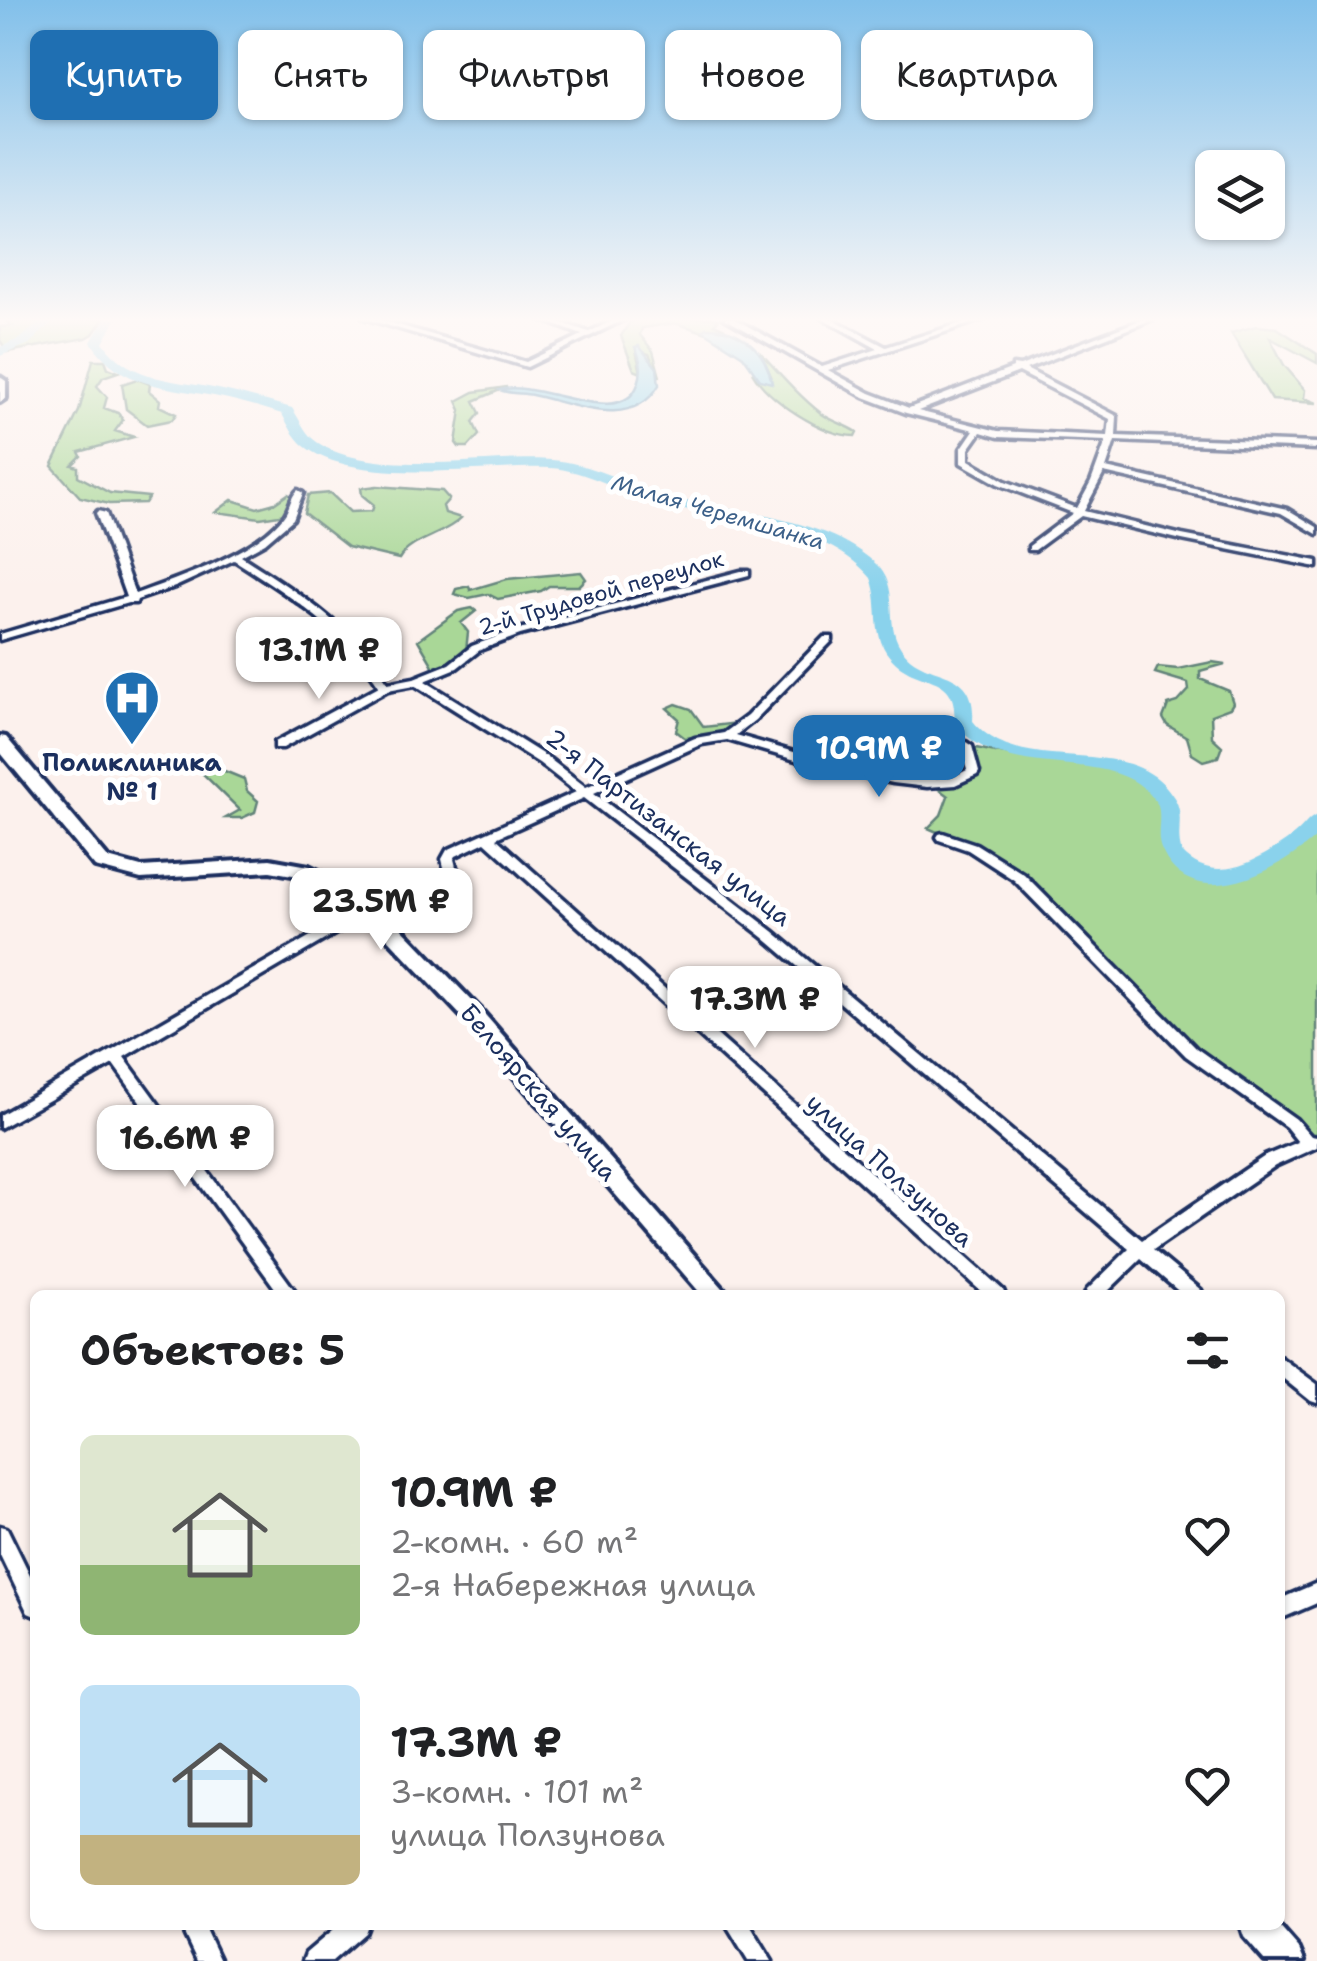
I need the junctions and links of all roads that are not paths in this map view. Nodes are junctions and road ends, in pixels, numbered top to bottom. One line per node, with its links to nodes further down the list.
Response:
1 (905, 410): 4 (street)
2 (913, 410): 4 (street)
3 (1098, 410): 6 (street)
4 (909, 411): 5 (street)
5 (978, 430): 6 (street); 10 (street)
6 (1112, 440): 7 (street); 8 (street)
7 (1317, 446)
8 (1102, 470): 10 (street); 12 (street)
9 (298, 493): 14 (street)
10 (1078, 512): 13 (street); 15 (street)
11 (101, 514): 17 (street)
12 (1317, 531)
13 (1032, 548)
14 (235, 557): 17 (street); 21 (street)
15 (1317, 564)
16 (745, 573): 20 (street, 2-й Трудовой переулок)
17 (132, 600): 18 (street)
18 (0, 637)
19 (828, 640): 22 (street)
20 (417, 681): 21 (street); 26 (street, 2-я Партизанская улица)
21 (385, 687): 24 (street)
22 (727, 736): 25 (street); 26 (street)
23 (2, 745): 29 (street, Белоярская улица)
24 (279, 746)
25 (966, 746)
26 (586, 791): 27 (street); 33 (street, 2-я Партизанская улица)
27 (486, 836): 29 (street); 36 (street, улица Ползунова)
28 (943, 837): 32 (street)
29 (375, 911): 30 (street); 35 (street, Белоярская улица)
30 (116, 1057): 31 (street); 34 (street)
31 (0, 1122)
32 (1312, 1142): 33 (street)
33 (1140, 1250): 37 (street); 38 (street, 2-я Партизанская улица)
34 (286, 1290)
35 (714, 1290)
36 (991, 1290)
37 (1098, 1290)
38 (1189, 1290)
39 (1285, 1369): 40 (street)
40 (1317, 1395)
41 (0, 1535): 43 (street)
42 (1317, 1593): 44 (street)
43 (30, 1596)
44 (1285, 1607)
45 (194, 1930): 49 (street)
46 (350, 1930): 50 (street)
47 (740, 1930): 51 (street)
48 (1260, 1930): 52 (street)
49 (209, 1961)
50 (314, 1961)
51 (760, 1961)
52 (1288, 1961)

